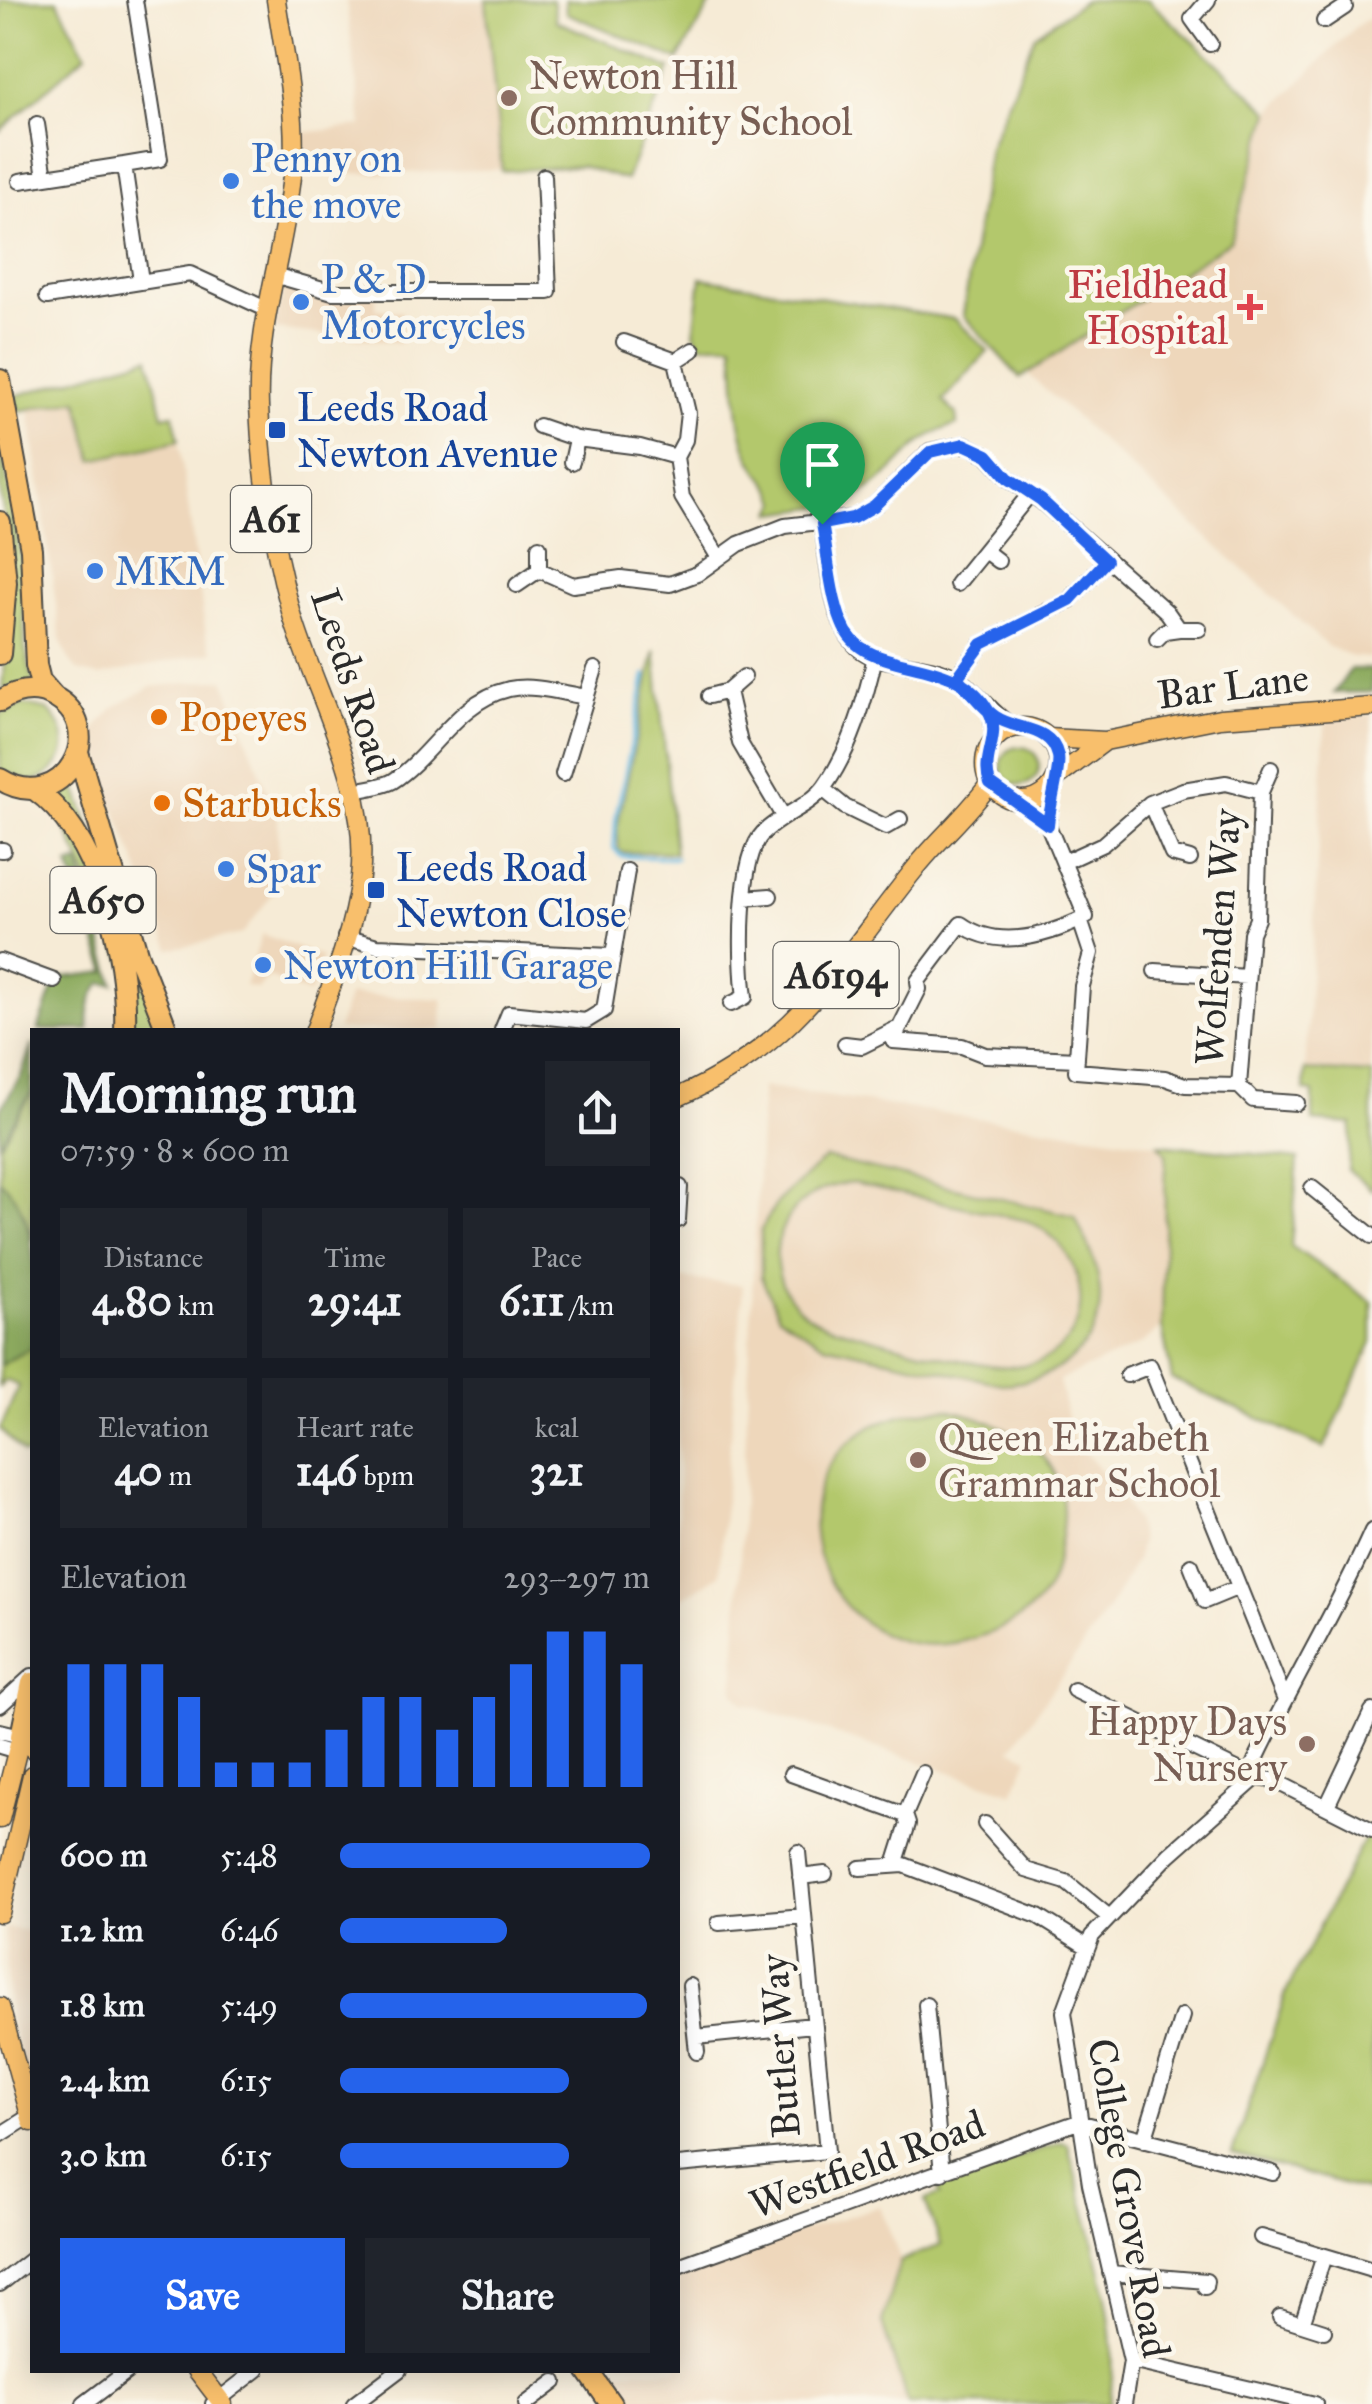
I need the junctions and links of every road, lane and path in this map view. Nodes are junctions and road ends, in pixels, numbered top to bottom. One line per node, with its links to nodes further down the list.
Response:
1 (136, 0): 8 (street)
2 (276, 0): 12 (main road, Leeds Road / A61)
3 (1208, 0): 6 (street)
4 (1322, 0): 5 (street)
5 (1334, 14)
6 (1210, 44)
7 (37, 124): 10 (street)
8 (124, 165): 10 (street); 13 (street)
9 (544, 176): 12 (street)
10 (45, 177): 11 (street)
11 (20, 181)
12 (274, 274): 15 (main road, Leeds Road / A61)
13 (141, 281): 14 (street); 15 (street)
14 (47, 297)
15 (266, 309): 60 (main road, Leeds Road / A61)
16 (624, 342): 18 (street)
17 (693, 350): 18 (street)
18 (676, 361): 22 (street)
19 (0, 380): 43 (highway)
20 (539, 426): 21 (street)
21 (577, 439): 22 (street); 23 (street)
22 (676, 457): 28 (street)
23 (572, 462)
24 (1029, 494): 26 (street); 29 (street); 31 (street)
25 (0, 522): 36 (highway)
26 (822, 524): 28 (street); 37 (street)
27 (538, 547): 30 (street)
28 (719, 558): 30 (street)
29 (1106, 561): 34 (street); 40 (street)
30 (539, 570): 32 (street)
31 (957, 584)
32 (518, 585)
33 (1199, 628): 34 (street)
34 (1180, 630): 35 (street)
35 (1158, 639)
36 (0, 654)
37 (875, 657): 40 (street); 59 (street)
38 (595, 669): 44 (street)
39 (744, 677): 41 (street)
40 (957, 678): 47 (street)
41 (728, 691): 42 (street); 64 (street)
42 (709, 696)
43 (54, 697): 45 (highway); 52 (highway)
44 (586, 697): 54 (street); 60 (street)
45 (0, 701)
46 (1372, 707): 51 (main road, Bar Lane / A6194)
47 (991, 714): 48 (street); 50 (street)
48 (1015, 728): 49 (main road, A6194); 50 (main road)
49 (1048, 738): 51 (main road, Bar Lane / A6194); 56 (main road)
50 (995, 740): 57 (main road, A6194)
51 (1105, 741): 56 (main road, Bar Lane / A6194)
52 (78, 752): 58 (highway); 81 (highway, A650)
53 (1271, 770): 61 (street, Wolfenden Way)
54 (563, 774)
55 (1, 780): 58 (highway)
56 (1054, 782): 62 (main road, A6194); 67 (street)
57 (990, 783): 62 (main road); 65 (main road, A6194)
58 (34, 789): 82 (highway, A650)
59 (823, 789): 64 (street); 66 (street)
60 (355, 791): 74 (main road, Leeds Road / A61)
61 (1262, 792): 63 (street, Wolfenden Way); 78 (street, Wolfenden Way)
62 (1014, 800): 65 (main road, A6194); 67 (street)
63 (1150, 803): 68 (street); 69 (street, Wolfenden Way)
64 (783, 816): 72 (street)
65 (965, 819): 91 (main road, A6194)
66 (900, 820)
67 (1048, 825): 69 (street)
68 (1190, 859)
69 (1066, 862): 73 (street)
70 (627, 871): 75 (street)
71 (770, 896): 72 (street)
72 (744, 898): 80 (street)
73 (1080, 920): 87 (street); 89 (street)
74 (346, 937): 75 (street); 85 (main road, Leeds Road / A61)
75 (612, 956): 86 (street)
76 (0, 961): 79 (street)
77 (1154, 971): 78 (street)
78 (1247, 978): 90 (street, Wolfenden Way)
79 (54, 981)
80 (731, 1004)
81 (158, 1009): 83 (highway, A650); 84 (highway)
82 (125, 1028)
83 (166, 1028)
84 (176, 1028)
85 (314, 1028)
86 (503, 1028)
87 (894, 1030): 88 (street); 89 (street)
88 (844, 1044)
89 (1077, 1058): 90 (street, Wolfenden Way)
90 (1239, 1086): 92 (street, Wolfenden Way)
91 (680, 1096)
92 (1297, 1103)
93 (1312, 1188): 94 (street)
94 (1372, 1236)
95 (1127, 1375): 98 (street)
96 (1372, 1531): 102 (street)
97 (1191, 1565): 98 (street)
98 (1239, 1587): 102 (street)
99 (30, 1681): 103 (street)
100 (30, 1688): 105 (highway)
101 (1074, 1690): 108 (street)
102 (1284, 1698): 108 (street)
103 (0, 1704)
104 (1372, 1711): 110 (street)
105 (17, 1744): 112 (main road)
106 (923, 1772): 111 (street)
107 (792, 1774): 111 (street)
108 (1253, 1775): 110 (street); 122 (street, College Grove Road)
109 (30, 1784): 120 (main road)
110 (1327, 1806): 114 (street)
111 (905, 1815): 116 (street)
112 (0, 1818)
113 (985, 1824): 122 (street)
114 (1372, 1830)
115 (798, 1852): 119 (street, Butler Way)
116 (895, 1865): 117 (street); 124 (street)
117 (860, 1868)
118 (825, 1874): 119 (street)
119 (800, 1877): 121 (street, Butler Way)
120 (0, 1913)
121 (804, 1916): 123 (street); 129 (street, Butler Way)
122 (1108, 1916): 124 (street, College Grove Road)
123 (719, 1923)
124 (1086, 1946): 132 (street, College Grove Road)
125 (690, 1986): 129 (street)
126 (926, 2005): 136 (street)
127 (0, 2006): 130 (main road)
128 (1182, 2016): 134 (street)
129 (813, 2026): 135 (street, Butler Way)
130 (30, 2115)
131 (30, 2120): 133 (street)
132 (1078, 2122): 134 (street); 136 (street, Westfield Road); 143 (street, College Grove Road)
133 (0, 2135)
134 (1144, 2140): 137 (street)
135 (680, 2165)
136 (942, 2173): 141 (street, Westfield Road)
137 (1274, 2173)
138 (1261, 2237): 139 (street)
139 (1324, 2256): 142 (street); 147 (street)
140 (30, 2261): 144 (street)
141 (680, 2265)
142 (1372, 2270)
143 (1110, 2274): 145 (street); 149 (street, College Grove Road)
144 (0, 2284)
145 (1205, 2287)
146 (1280, 2318): 147 (street)
147 (1302, 2324): 148 (street)
148 (1324, 2330)
149 (1132, 2361): 161 (street, College Grove Road); 162 (street)
150 (125, 2373): 157 (street)
151 (199, 2373): 156 (main road)
152 (252, 2373): 156 (street)
153 (396, 2373): 158 (street)
154 (590, 2373): 160 (highway)
155 (555, 2382): 159 (street)
156 (218, 2402)
157 (84, 2404)
158 (354, 2404)
159 (526, 2404)
160 (611, 2404)
161 (1124, 2404)
162 (1314, 2404)

